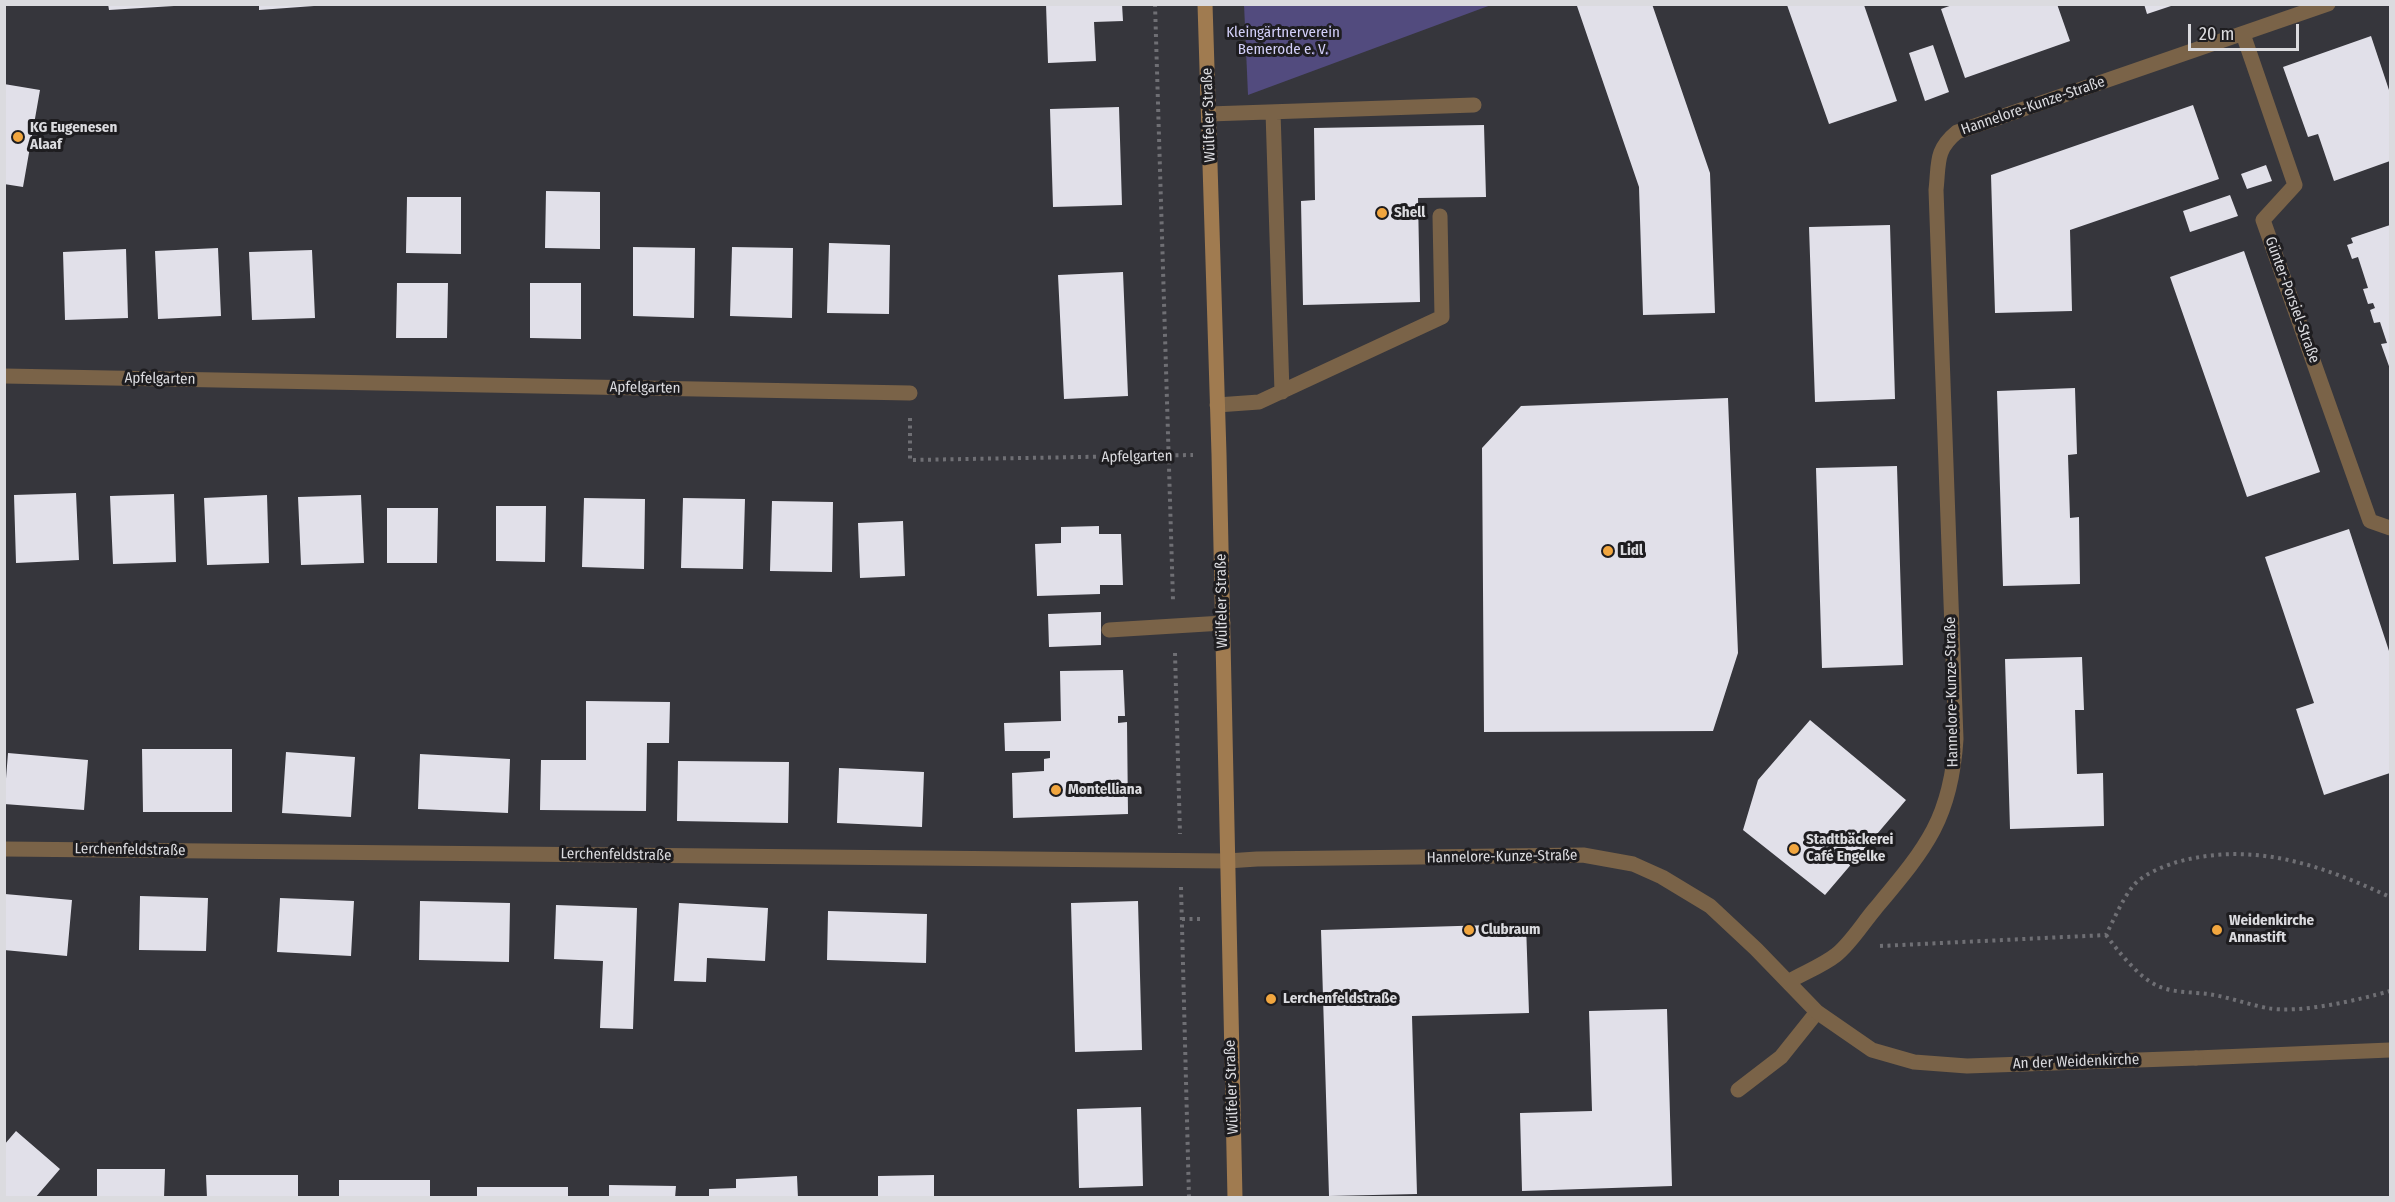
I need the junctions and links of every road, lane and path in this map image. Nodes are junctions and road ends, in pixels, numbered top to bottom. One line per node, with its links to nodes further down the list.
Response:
1 (1205, 4): 6 (main road, Wülfeler Straße)
2 (2328, 4): 3 (street, Hannelore-Kunze-Straße)
3 (2243, 34): 13 (street, Günter-Porsiel-Straße); 21 (street, Hannelore-Kunze-Straße)
4 (1474, 105): 5 (street)
5 (1273, 112): 6 (street); 9 (street)
6 (1209, 114): 11 (main road, Wülfeler Straße)
7 (1440, 216): 9 (street)
8 (4, 376): 10 (street, Apfelgarten)
9 (1282, 392): 11 (street)
10 (910, 393): 12 (path, Apfelgarten)
11 (1217, 405): 12 (main road, Wülfeler Straße)
12 (1220, 454): 14 (main road, Wülfeler Straße)
13 (2391, 528)
14 (1223, 623): 15 (street); 17 (main road, Wülfeler Straße)
15 (1108, 630)
16 (4, 849): 17 (street, Lerchenfeldstraße)
17 (1227, 861): 21 (street, Hannelore-Kunze-Straße); 26 (main road, Wülfeler Straße)
18 (2391, 897): 19 (path)
19 (2106, 935): 20 (path); 22 (path)
20 (1869, 946)
21 (1788, 982): 23 (street, An der Weidenkirche)
22 (2391, 991)
23 (1817, 1012): 24 (street, An der Weidenkirche); 25 (street)
24 (2391, 1050)
25 (1738, 1090)
26 (1235, 1197)

